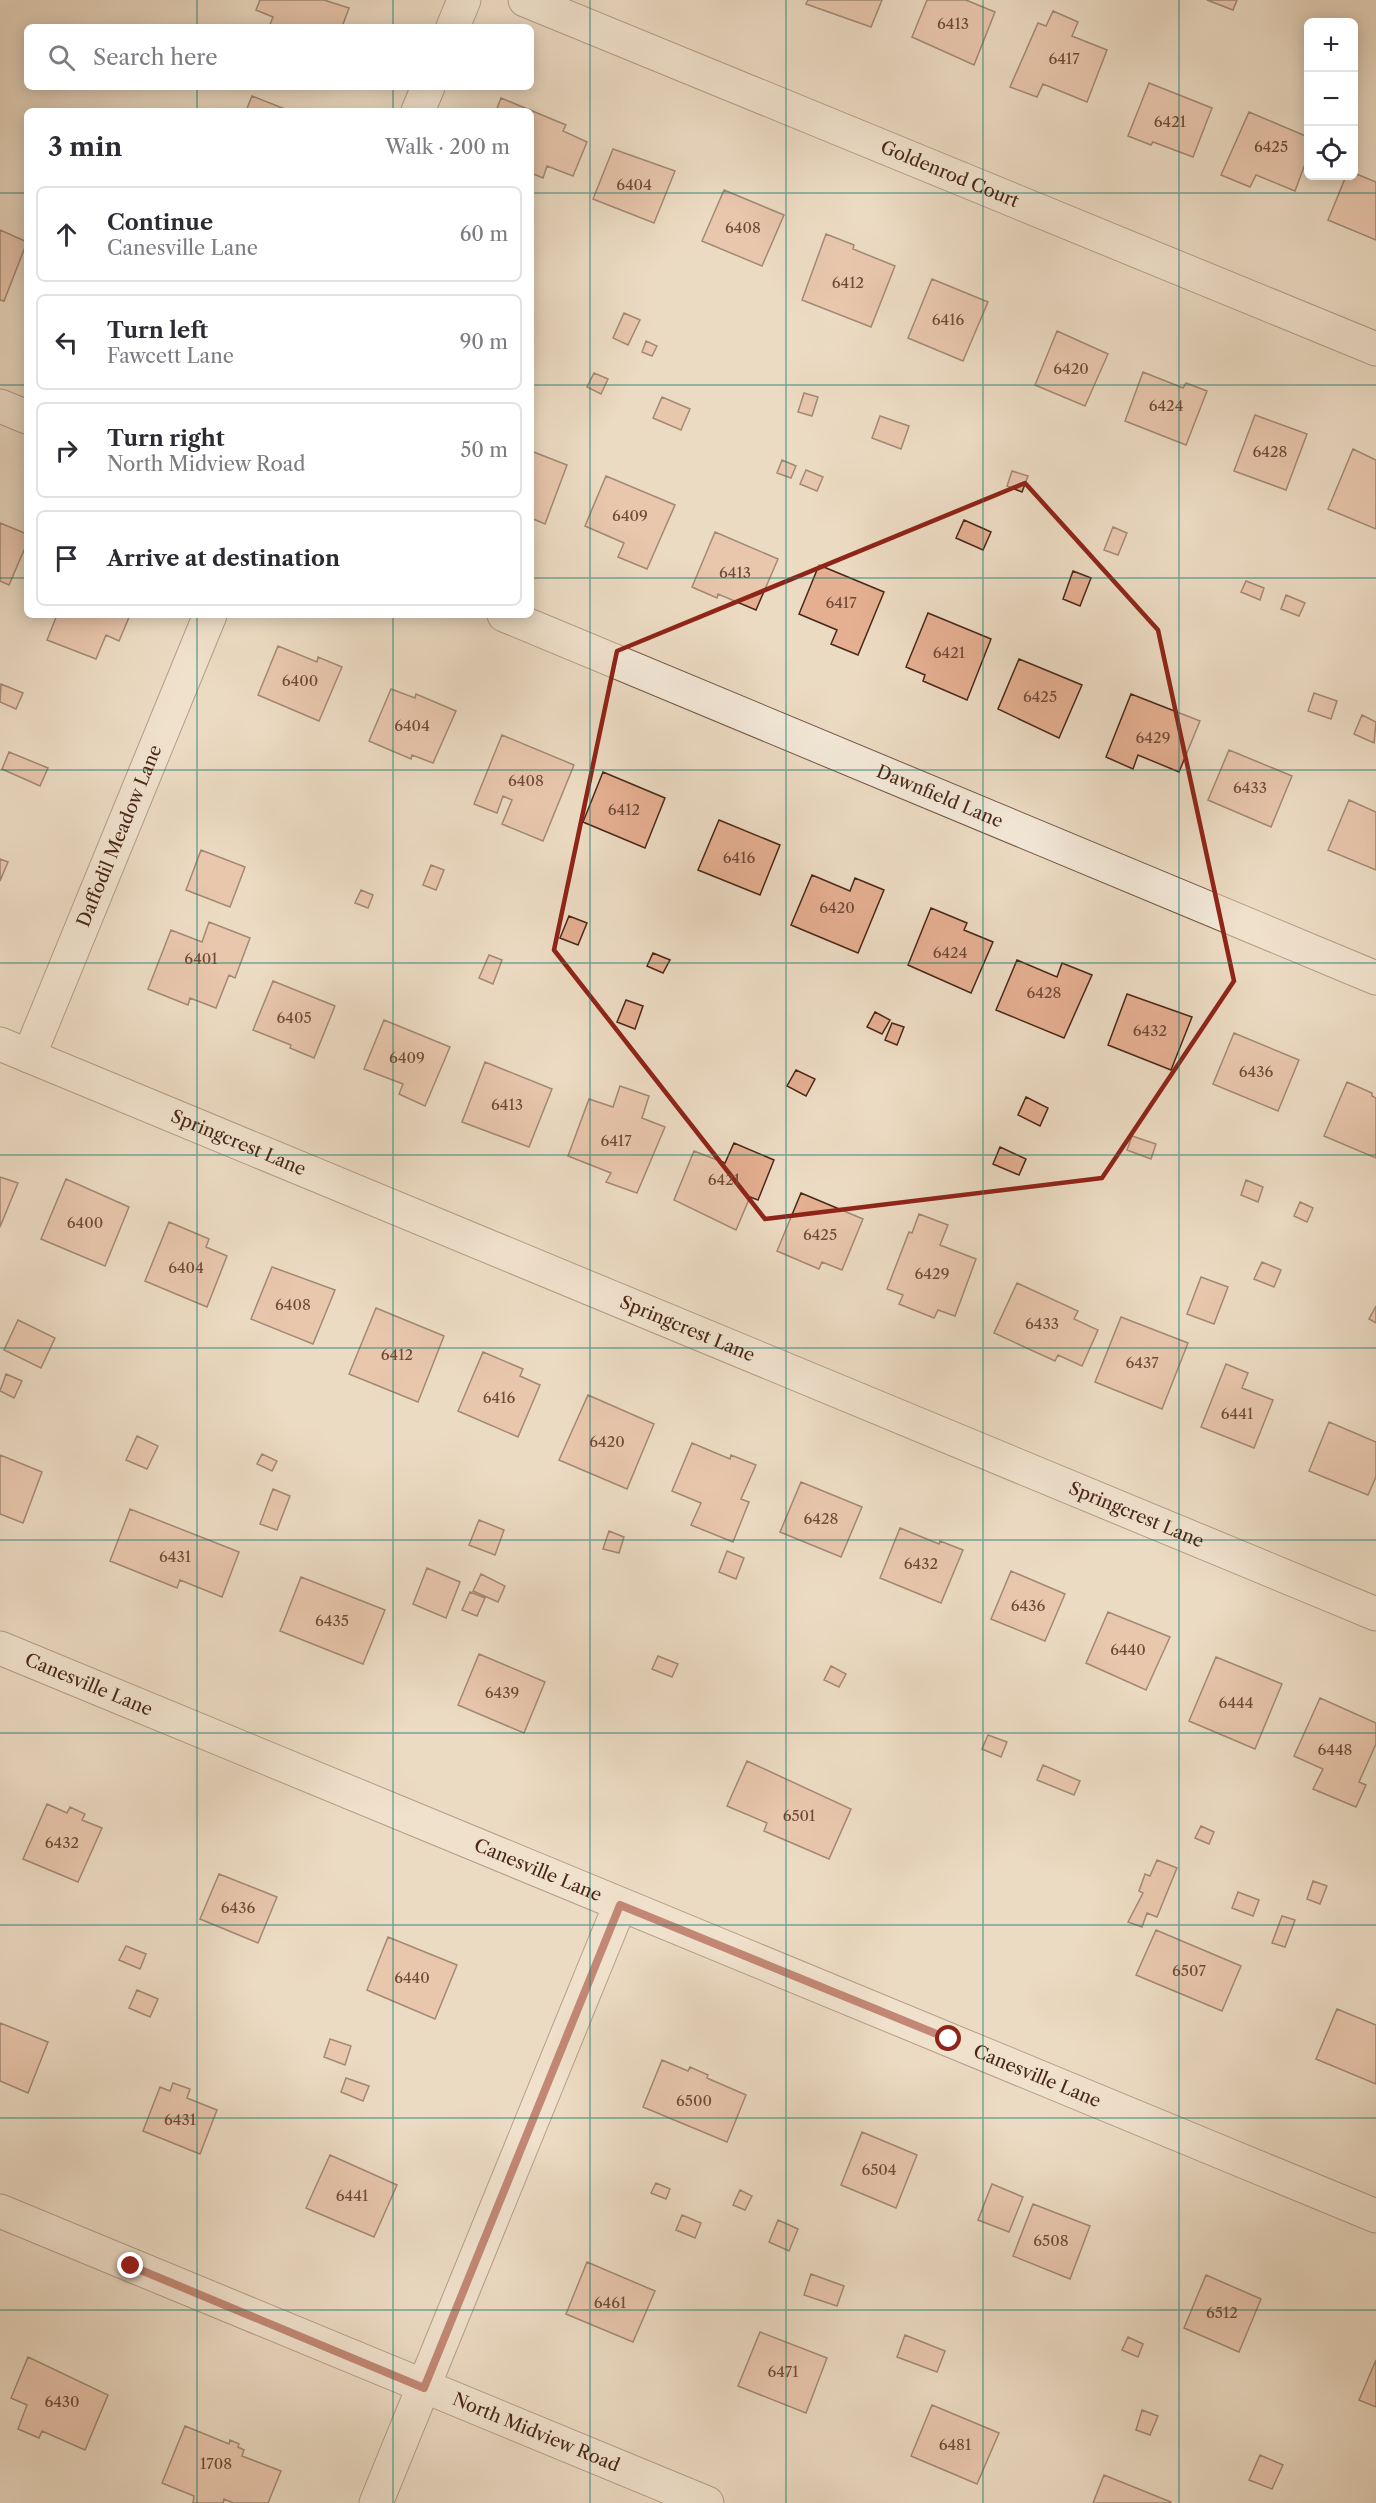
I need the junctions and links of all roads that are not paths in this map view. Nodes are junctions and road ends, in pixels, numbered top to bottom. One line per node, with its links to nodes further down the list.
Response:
1 (464, 0): 3 (street)
2 (525, 0): 6 (street, Goldenrod Court)
3 (454, 24)
4 (427, 90): 5 (street)
5 (419, 108)
6 (1376, 349)
7 (0, 406): 8 (street)
8 (24, 416)
9 (209, 618): 12 (street, Daffodil Meadow Lane)
10 (511, 618): 11 (street, Dawnfield Lane)
11 (1376, 978)
12 (14, 1050): 13 (street, Springcrest Lane)
13 (1376, 1614)
14 (0, 1648): 15 (street, Canesville Lane)
15 (620, 1905): 17 (street, Canesville Lane); 18 (street)
16 (0, 2211): 18 (street, North Midview Road)
17 (1376, 2216)
18 (424, 2388): 19 (street); 20 (street, North Midview Road)
19 (376, 2503)
20 (707, 2503)

